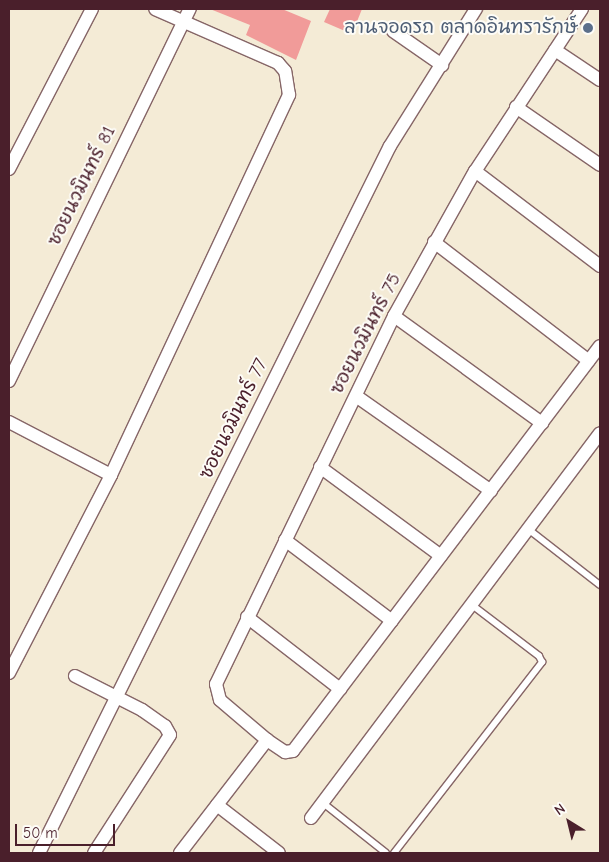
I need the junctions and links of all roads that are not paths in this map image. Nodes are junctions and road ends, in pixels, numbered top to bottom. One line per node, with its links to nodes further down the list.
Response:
1 (92, 9): 13 (street)
2 (155, 9): 6 (street)
3 (190, 9): 6 (street, ซอยนวมินทร์ 81)
4 (476, 9): 9 (street, ซอยนวมินทร์ 77)
5 (582, 9): 8 (street, ซอยนวมินทร์ 75)
6 (184, 22): 20 (street, ซอยนวมินทร์ 81); 26 (street)
7 (393, 31): 9 (street)
8 (554, 50): 10 (street); 11 (street, ซอยนวมินทร์ 75)
9 (442, 65): 38 (street, ซอยนวมินทร์ 77)
10 (600, 80)
11 (516, 107): 12 (street); 14 (street, ซอยนวมินทร์ 75)
12 (600, 164)
13 (9, 169)
14 (475, 171): 15 (street, ซอยนวมินทร์ 75); 16 (street)
15 (434, 242): 17 (street, ซอยนวมินทร์ 75); 19 (street)
16 (600, 266)
17 (394, 316): 21 (street, ซอยนวมินทร์ 75); 23 (street)
18 (600, 346): 19 (street)
19 (589, 361): 23 (street)
20 (9, 381)
21 (356, 396): 25 (street, ซอยนวมินทร์ 75); 27 (street)
22 (9, 422): 26 (street)
23 (542, 423): 27 (street)
24 (600, 433): 28 (street)
25 (320, 467): 29 (street, ซอยนวมินทร์ 75); 30 (street)
26 (111, 475): 35 (street)
27 (491, 491): 30 (street)
28 (528, 529): 31 (lane); 32 (street)
29 (285, 540): 33 (street, ซอยนวมินทร์ 75); 34 (street)
30 (441, 556): 34 (street)
31 (600, 585)
32 (472, 605): 40 (street); 48 (lane)
33 (247, 617): 37 (street); 39 (street, ซอยนวมินทร์ 75)
34 (392, 621): 37 (street)
35 (9, 674)
36 (75, 676): 38 (street)
37 (340, 689): 39 (street)
38 (117, 695): 43 (street, ซอยนวมินทร์ 77); 44 (street)
39 (267, 740): 41 (street)
40 (323, 803): 42 (street); 47 (lane)
41 (217, 806): 45 (street); 46 (street)
42 (311, 818)
43 (39, 853)
44 (94, 853)
45 (180, 853)
46 (279, 853)
47 (386, 853)
48 (394, 853)

